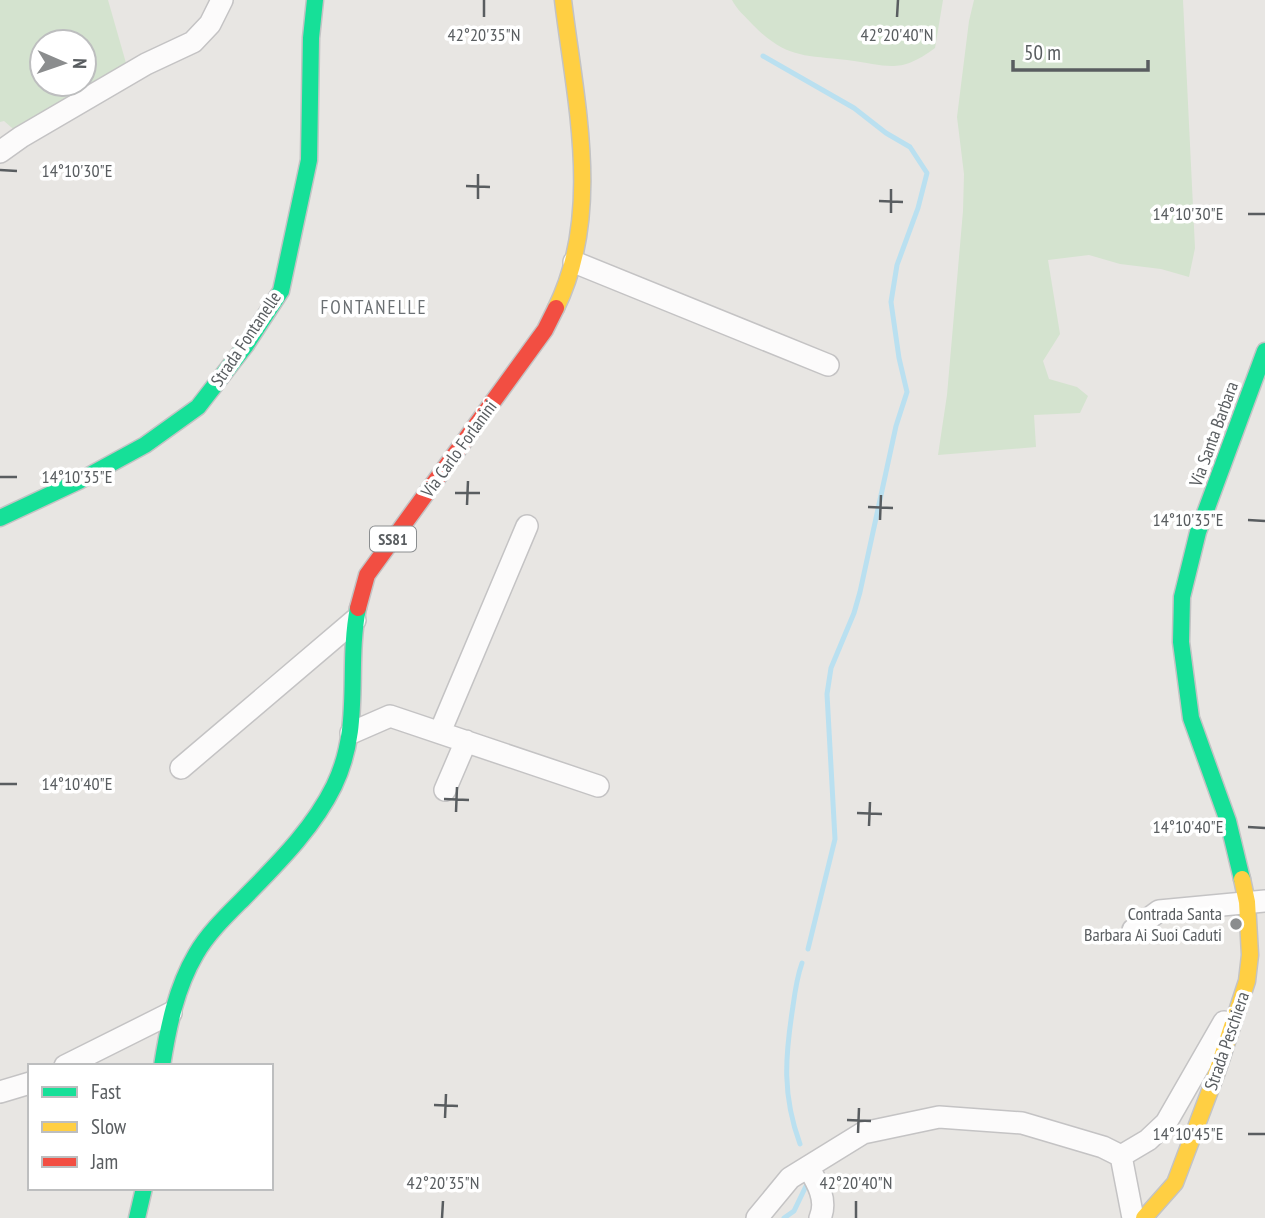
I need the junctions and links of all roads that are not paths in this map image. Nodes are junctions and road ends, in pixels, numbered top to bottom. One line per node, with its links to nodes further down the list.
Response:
1 (222, 0): 4 (street)
2 (315, 0): 8 (street, Strada Fontanelle)
3 (563, 0): 5 (street, Via Carlo Forlanini / SS81)
4 (0, 152)
5 (574, 262): 7 (street); 10 (street, Via Carlo Forlanini / SS81)
6 (1265, 351): 17 (street, Via Santa Barbara)
7 (828, 365)
8 (0, 518)
9 (527, 526): 11 (street)
10 (355, 620): 12 (street, Via Carlo Forlanini / SS81); 14 (street)
11 (440, 732): 12 (street); 13 (street)
12 (351, 733): 20 (street, Via Carlo Forlanini / SS81)
13 (467, 741): 15 (street); 16 (street)
14 (181, 768)
15 (598, 786)
16 (445, 790)
17 (1256, 902): 18 (street); 19 (street, Via Santa Barbara)
18 (1133, 930)
19 (1247, 981): 25 (street, Strada Peschiera); 32 (street, Strada Peschiera)
20 (172, 1013): 21 (street); 22 (street, Via Carlo Forlanini / SS81)
21 (69, 1064)
22 (162, 1064)
23 (28, 1084): 24 (street)
24 (0, 1092)
25 (1121, 1156): 26 (street); 31 (street)
26 (808, 1167): 29 (street); 30 (street)
27 (144, 1190): 28 (street)
28 (137, 1218)
29 (757, 1218)
30 (820, 1218)
31 (1133, 1218)
32 (1144, 1218)

